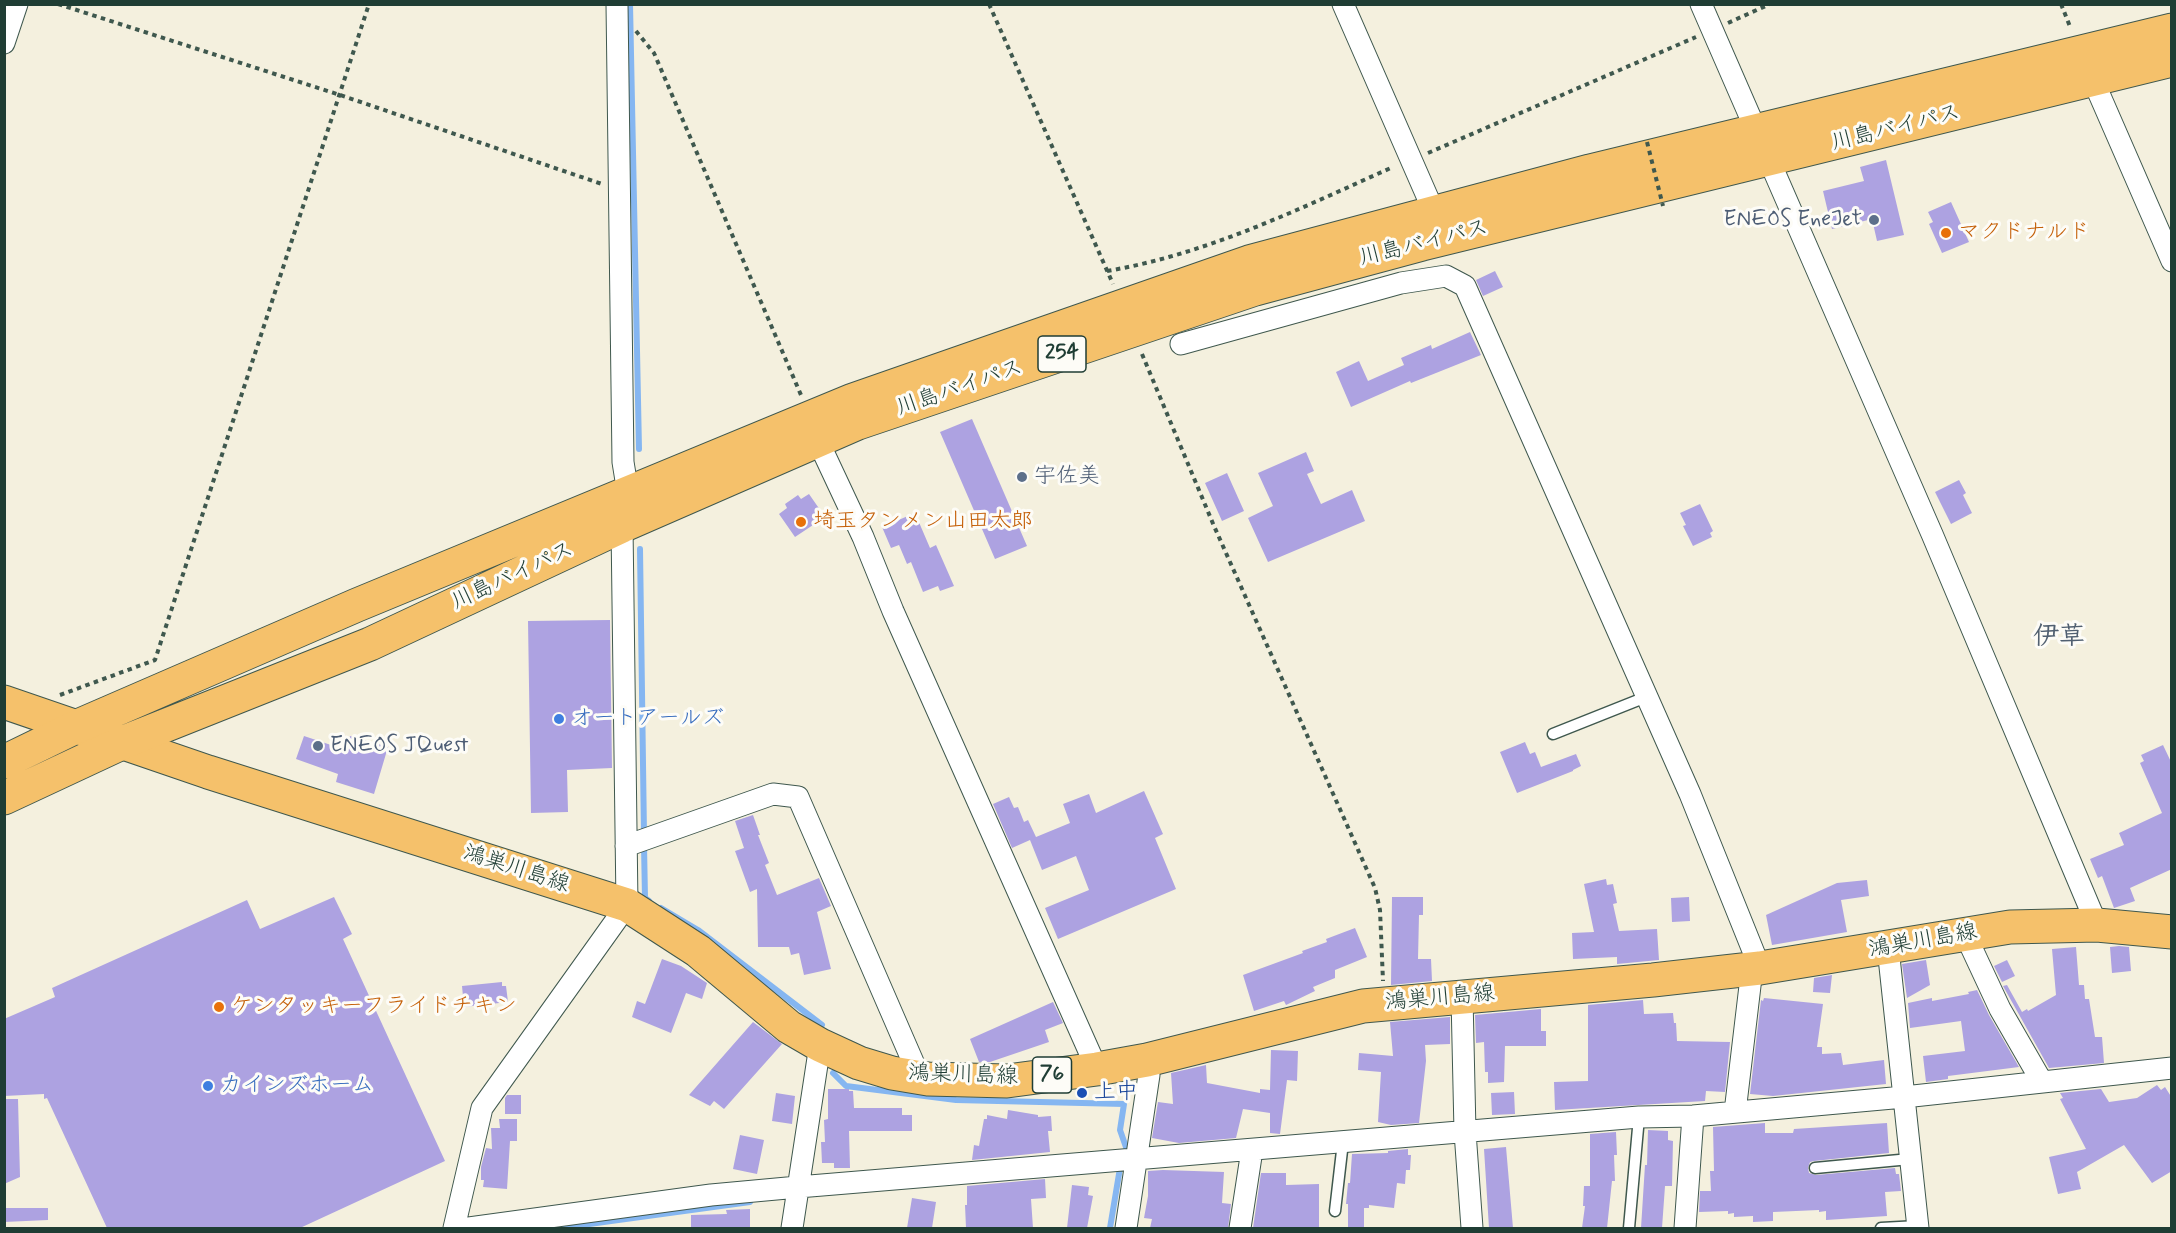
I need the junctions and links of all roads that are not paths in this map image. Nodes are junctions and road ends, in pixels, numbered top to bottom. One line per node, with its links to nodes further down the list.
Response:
1 (17, 4): 6 (street)
2 (617, 4): 15 (street)
3 (1343, 4): 10 (street)
4 (1701, 4): 9 (street)
5 (2172, 30): 9 (main road, 川島バイパス / 254)
6 (4, 43)
7 (2172, 60): 8 (main road, 川島バイパス / 254)
8 (2093, 80): 9 (main road, 川島バイパス / 254); 11 (street)
9 (1762, 145): 10 (main road, 川島バイパス / 254); 12 (main road, 川島バイパス / 254); 26 (street)
10 (1434, 212): 12 (main road, 川島バイパス / 254)
11 (2172, 261)
12 (1127, 318): 14 (main road, 川島バイパス / 254)
13 (1181, 344): 17 (street)
14 (814, 429): 15 (main road, 川島バイパス / 254); 16 (main road, 川島バイパス / 254); 35 (street)
15 (628, 493): 19 (main road, 川島バイパス / 254)
16 (622, 526): 21 (main road, 川島バイパス / 254); 24 (street)
17 (1646, 697): 20 (lane); 30 (street)
18 (4, 702): 19 (main road, 鴻巣川島線 / 76)
19 (78, 726): 21 (main road, 鴻巣川島線 / 76); 22 (main road, 川島バイパス / 254)
20 (1553, 734)
21 (123, 742): 23 (main road, 川島バイパス / 254); 25 (main road, 鴻巣川島線 / 76)
22 (4, 762)
23 (4, 798)
24 (626, 846): 25 (street); 36 (street)
25 (627, 905): 32 (main road, 鴻巣川島線 / 76); 51 (street)
26 (2097, 925): 27 (main road, 鴻巣川島線 / 76); 28 (main road, 鴻巣川島線 / 76)
27 (1965, 934): 29 (main road, 鴻巣川島線 / 76); 37 (street)
28 (2171, 935)
29 (1888, 948): 30 (main road, 鴻巣川島線 / 76); 38 (street)
30 (1756, 968): 31 (main road, 鴻巣川島線 / 76); 39 (street)
31 (1462, 997): 33 (main road, 鴻巣川島線 / 76); 42 (street)
32 (820, 1045): 36 (main road, 鴻巣川島線 / 76); 48 (street)
33 (1147, 1060): 35 (main road, 鴻巣川島線 / 76); 45 (street)
34 (2172, 1068): 37 (street)
35 (1097, 1069): 36 (main road, 鴻巣川島線 / 76)
36 (920, 1078)
37 (2042, 1082): 38 (street)
38 (1904, 1096): 39 (street); 46 (street)
39 (1735, 1112): 40 (street)
40 (1693, 1116): 41 (street); 58 (street)
41 (1638, 1117): 42 (street); 57 (lane)
42 (1465, 1132): 43 (street); 56 (street)
43 (1343, 1142): 44 (street); 49 (lane)
44 (1252, 1150): 45 (street); 55 (street)
45 (1136, 1159): 48 (street); 54 (street)
46 (1911, 1159): 47 (lane); 50 (street)
47 (1815, 1168)
48 (798, 1187): 52 (street); 53 (street)
49 (1335, 1211)
50 (1918, 1227): 59 (lane)
51 (454, 1228)
52 (469, 1228)
53 (792, 1228)
54 (1126, 1228)
55 (1240, 1228)
56 (1472, 1228)
57 (1629, 1228)
58 (1685, 1228)
59 (1881, 1228)

